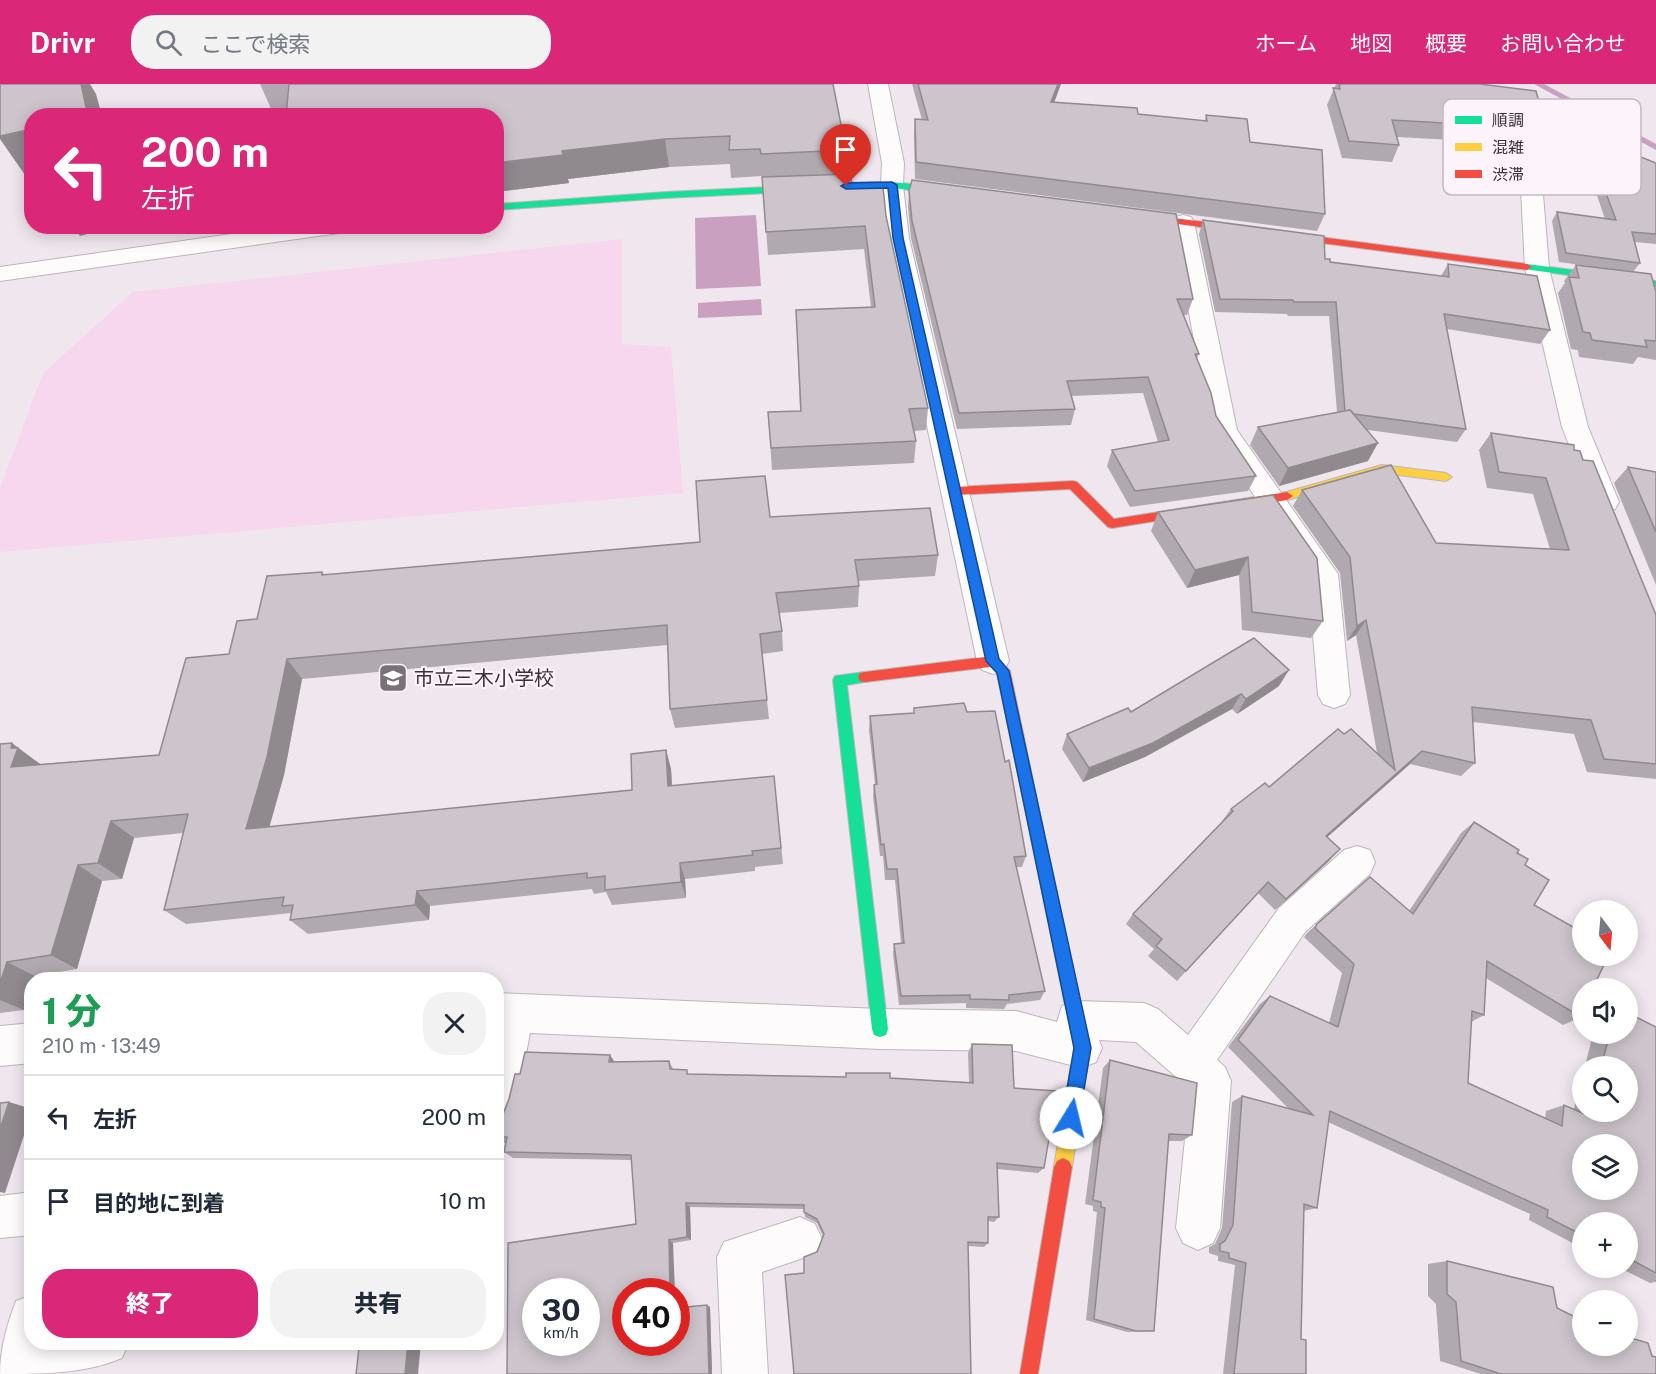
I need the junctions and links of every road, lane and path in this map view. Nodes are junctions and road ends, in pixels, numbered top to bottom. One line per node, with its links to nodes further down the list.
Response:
1 (878, 84): 2 (street)
2 (892, 185): 3 (street); 5 (street); 13 (street)
3 (970, 194)
4 (1532, 195): 9 (street)
5 (504, 206)
6 (1124, 214): 7 (street)
7 (1183, 222): 9 (street); 14 (street)
8 (282, 234): 10 (street)
9 (1537, 268): 11 (street); 15 (street)
10 (0, 274)
11 (1656, 284)
12 (1446, 477): 14 (street)
13 (955, 491): 14 (street); 16 (street)
14 (1272, 500): 17 (street)
15 (1613, 523)
16 (993, 661): 20 (street); 21 (street)
17 (1334, 695)
18 (1357, 862): 24 (street)
19 (505, 1012): 20 (street)
20 (880, 1029): 21 (street)
21 (1079, 1034): 24 (street); 30 (street)
22 (24, 1044): 23 (street)
23 (0, 1046)
24 (1191, 1064): 27 (street)
25 (24, 1214): 26 (street)
26 (0, 1217)
27 (1198, 1228)
28 (800, 1239): 29 (street)
29 (745, 1374)
30 (1029, 1374)

